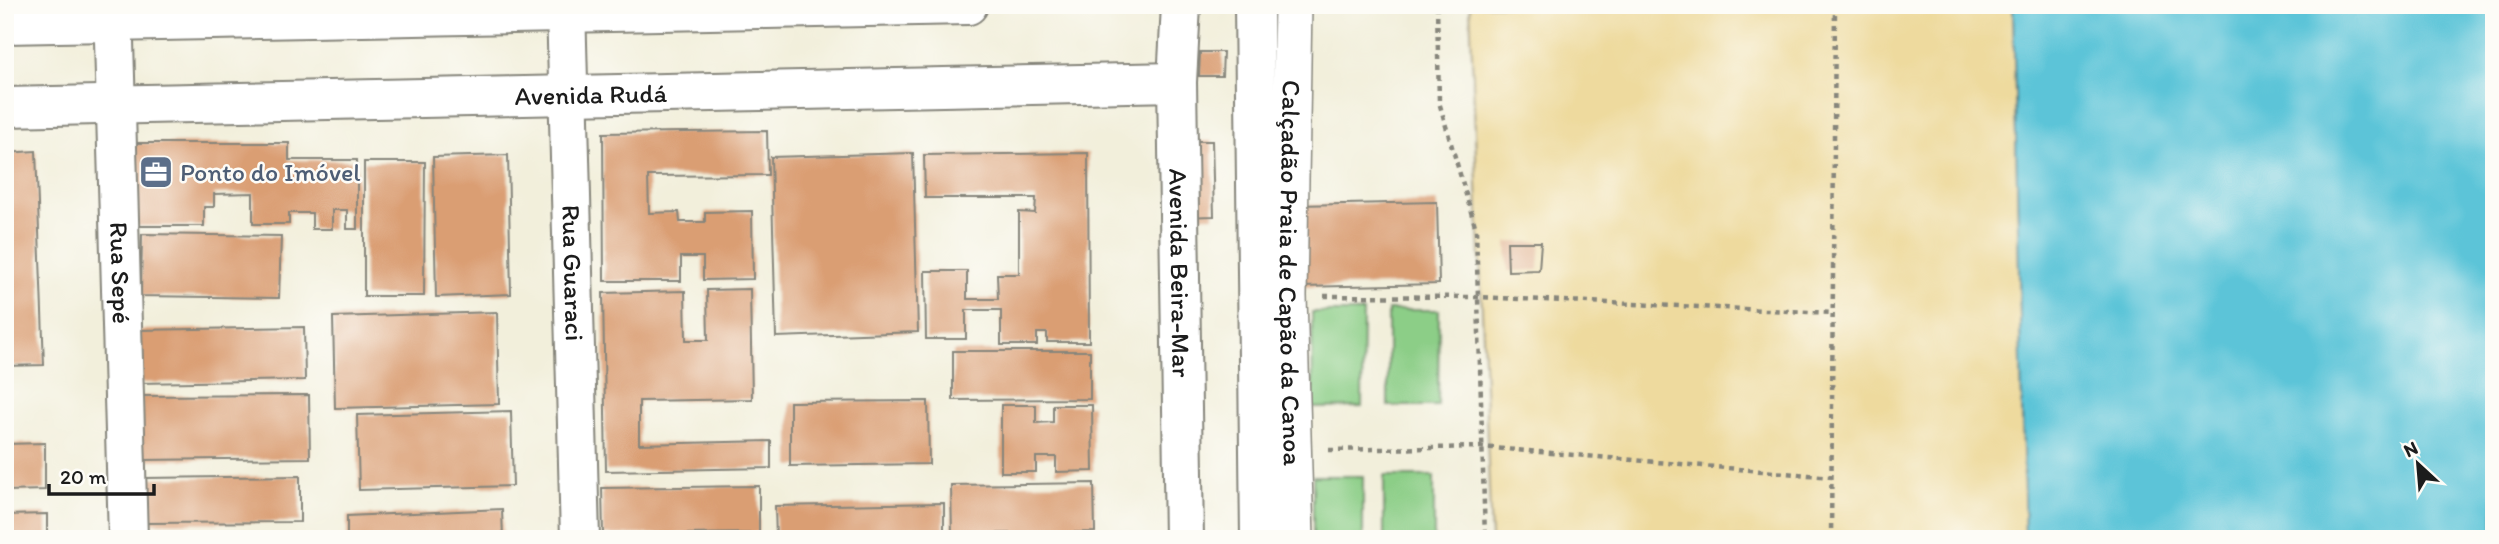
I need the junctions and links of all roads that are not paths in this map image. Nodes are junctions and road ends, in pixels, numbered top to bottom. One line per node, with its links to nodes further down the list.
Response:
1 (968, 5): 5 (main road)
2 (1181, 5): 8 (main road, Avenida Beira-Mar)
3 (1254, 5): 15 (main road)
4 (1293, 5): 16 (street, Calçadão Praia de Capão da Canoa)
5 (566, 9): 6 (main road); 9 (main road, Rua Guaraci)
6 (113, 14): 7 (main road); 10 (main road, Rua Sepé)
7 (5, 24)
8 (1177, 82): 9 (main road, Avenida Rudá); 14 (main road, Avenida Beira-Mar)
9 (569, 94): 10 (main road, Avenida Rudá); 13 (main road, Rua Guaraci)
10 (116, 106): 11 (main road, Avenida Rudá); 12 (main road, Rua Sepé)
11 (5, 107)
12 (128, 539)
13 (580, 539)
14 (1184, 539)
15 (1260, 539)
16 (1295, 539)

